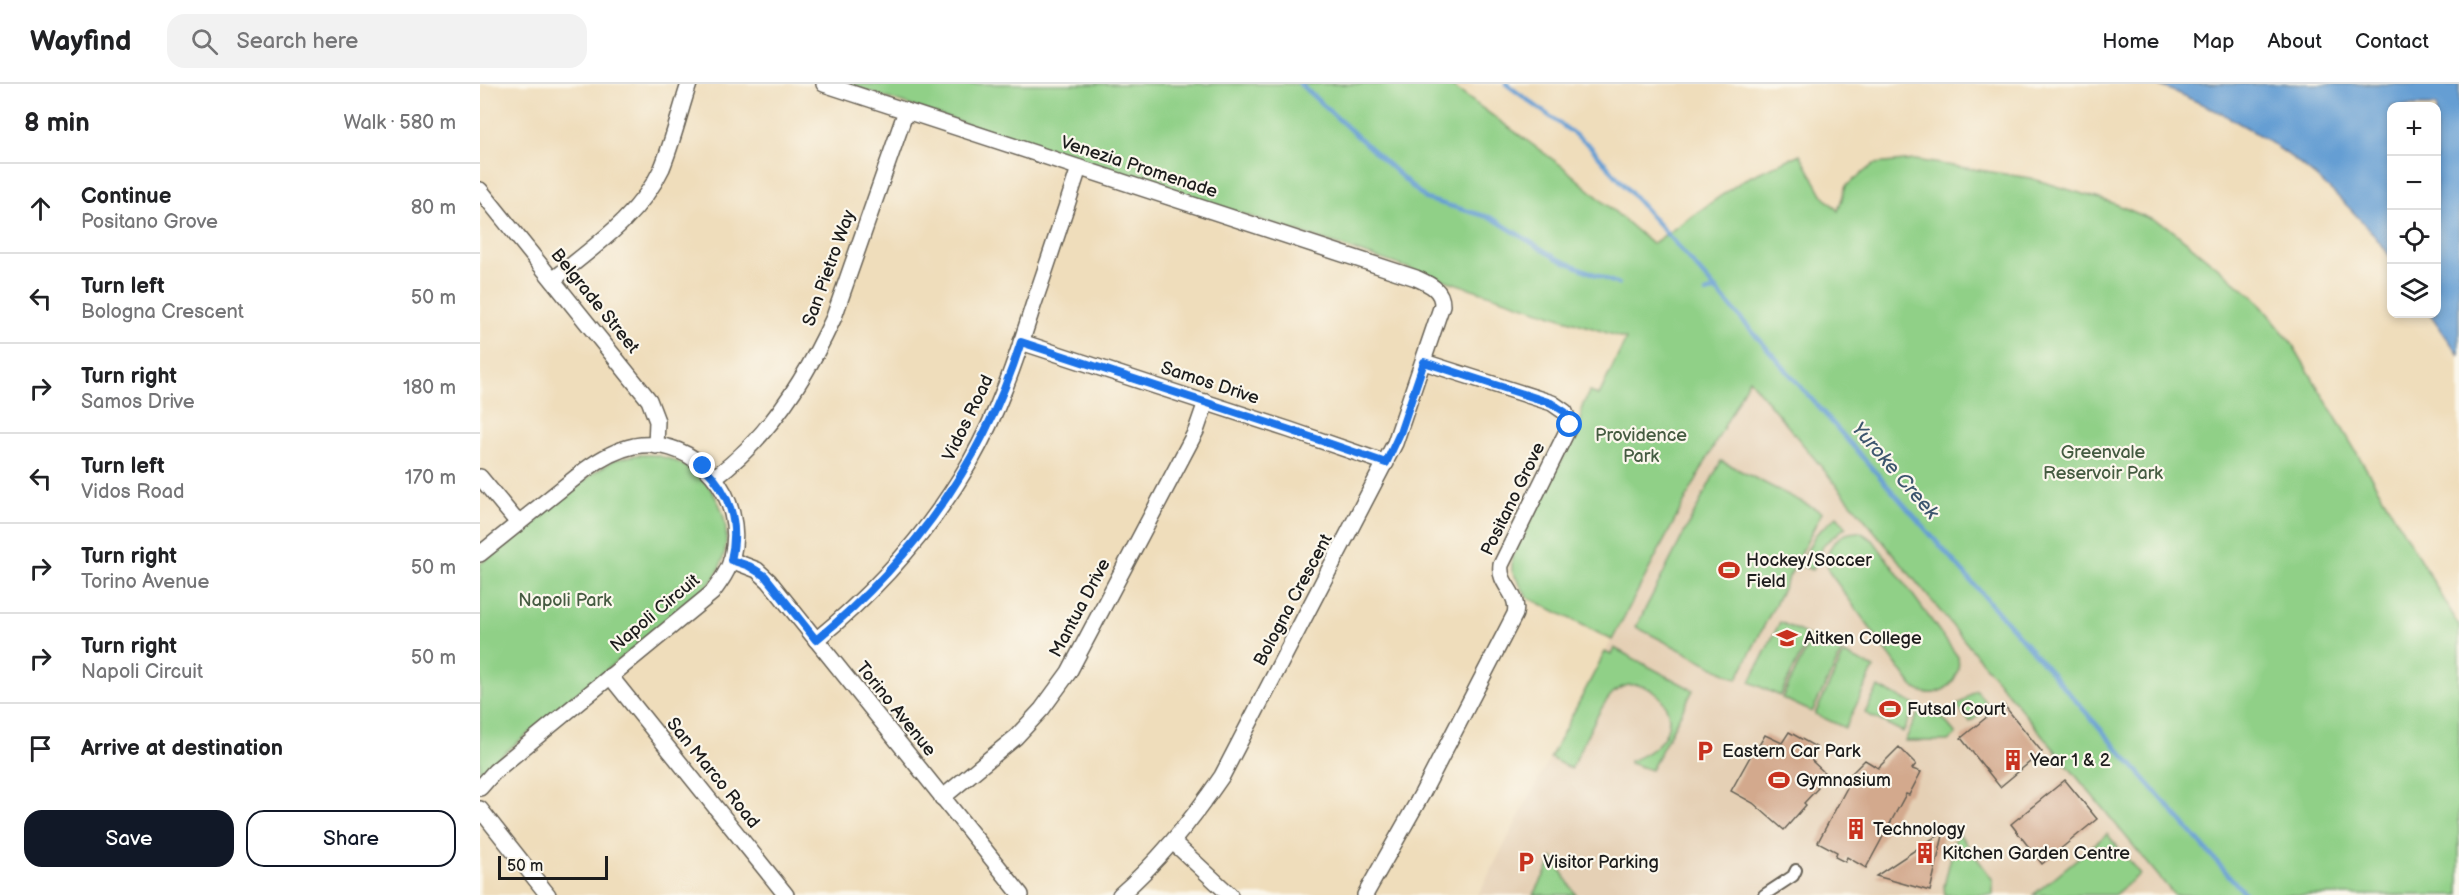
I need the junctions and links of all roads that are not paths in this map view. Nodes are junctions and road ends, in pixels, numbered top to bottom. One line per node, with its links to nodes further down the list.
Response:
1 (689, 84): 6 (street)
2 (824, 84): 3 (street, Venezia Promenade)
3 (906, 111): 4 (street, Venezia Promenade); 14 (street, San Pietro Way)
4 (1079, 168): 7 (street, Venezia Promenade); 8 (street, Vidos Road)
5 (480, 190): 6 (street, Belgrade Street)
6 (553, 280): 11 (street, Belgrade Street)
7 (1438, 292): 9 (street, Bologna Crescent)
8 (1021, 342): 10 (street, Samos Drive); 18 (street, Vidos Road)
9 (1424, 362): 12 (street, Bologna Crescent); 30 (street, Positano Grove)
10 (1206, 402): 12 (street, Samos Drive); 21 (street, Mantua Drive)
11 (656, 446): 14 (street, Napoli Circuit); 15 (street, Napoli Circuit)
12 (1386, 463): 23 (street, Bologna Crescent)
13 (480, 477): 15 (street)
14 (715, 477): 17 (street, Napoli Circuit)
15 (518, 523): 16 (street, Napoli Circuit)
16 (480, 554)
17 (731, 560): 18 (street, Torino Avenue); 19 (street, Napoli Circuit)
18 (816, 640): 21 (street, Torino Avenue)
19 (610, 676): 20 (street, Napoli Circuit); 26 (street, San Marco Road)
20 (480, 788)
21 (942, 798): 27 (street, Torino Avenue)
22 (480, 809): 25 (street)
23 (1173, 843): 28 (street, Bologna Crescent); 29 (street)
24 (1796, 870): 31 (street)
25 (548, 895)
26 (786, 895)
27 (1021, 895)
28 (1120, 895)
29 (1230, 895)
30 (1365, 895)
31 (1764, 895)

